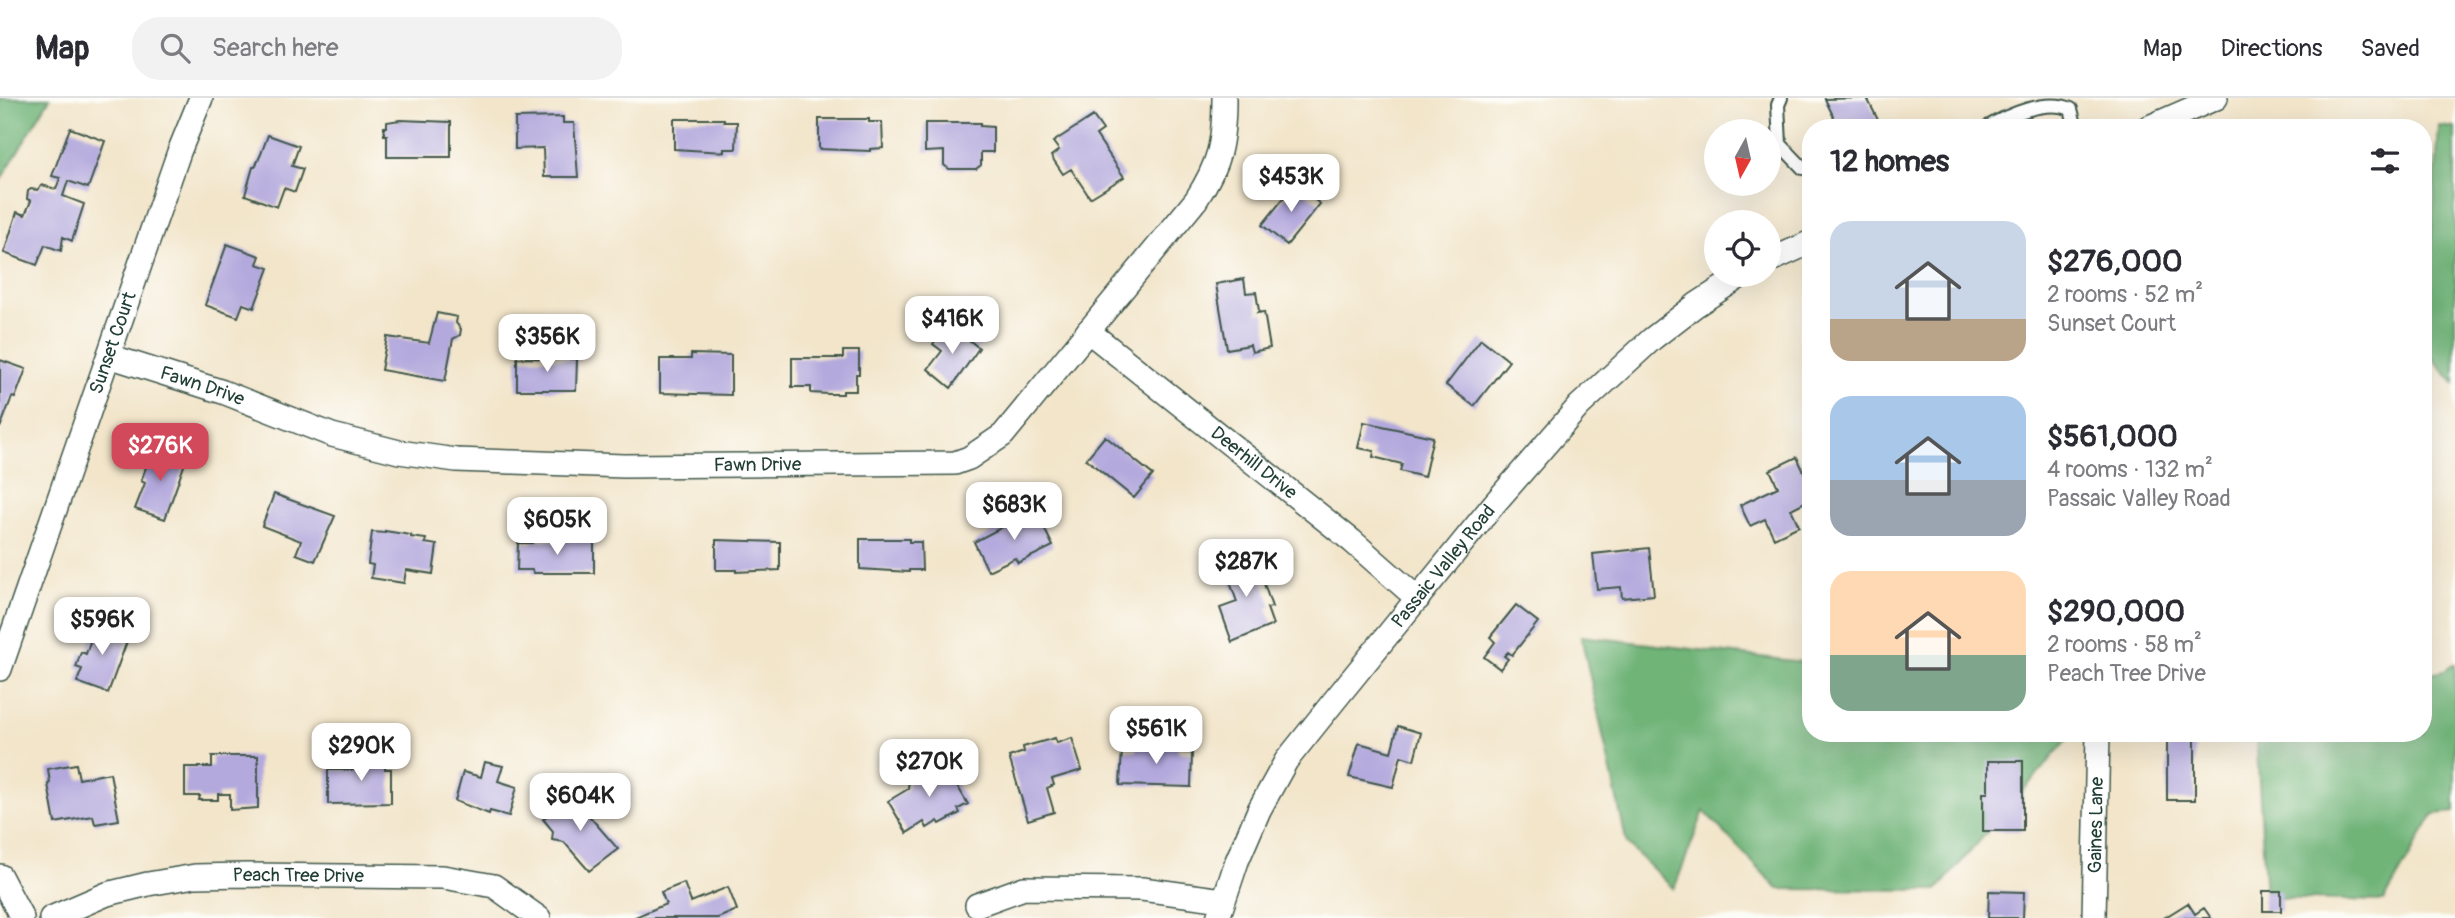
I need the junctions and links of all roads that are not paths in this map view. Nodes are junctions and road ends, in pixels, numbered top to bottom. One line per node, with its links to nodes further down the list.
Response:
1 (201, 98): 13 (street, Sunset Court)
2 (1224, 98): 12 (street, Fawn Drive)
3 (1781, 98): 8 (lane)
4 (2216, 98): 7 (street)
5 (2072, 104): 6 (lane)
6 (2001, 119)
7 (2168, 119)
8 (1802, 167)
9 (1802, 246): 10 (street)
10 (1781, 256)
11 (1724, 287): 14 (street, Passaic Valley Road)
12 (1087, 331): 13 (street, Fawn Drive); 14 (street, Deerhill Drive)
13 (109, 356): 15 (street, Sunset Court)
14 (1418, 599): 19 (street, Passaic Valley Road)
15 (0, 669)
16 (2098, 742): 23 (street, Gaines Lane)
17 (0, 876): 20 (street)
18 (977, 905): 19 (street)
19 (1221, 909)
20 (22, 918)
21 (51, 918): 22 (street, Peach Tree Drive)
22 (539, 918)
23 (2094, 918)

